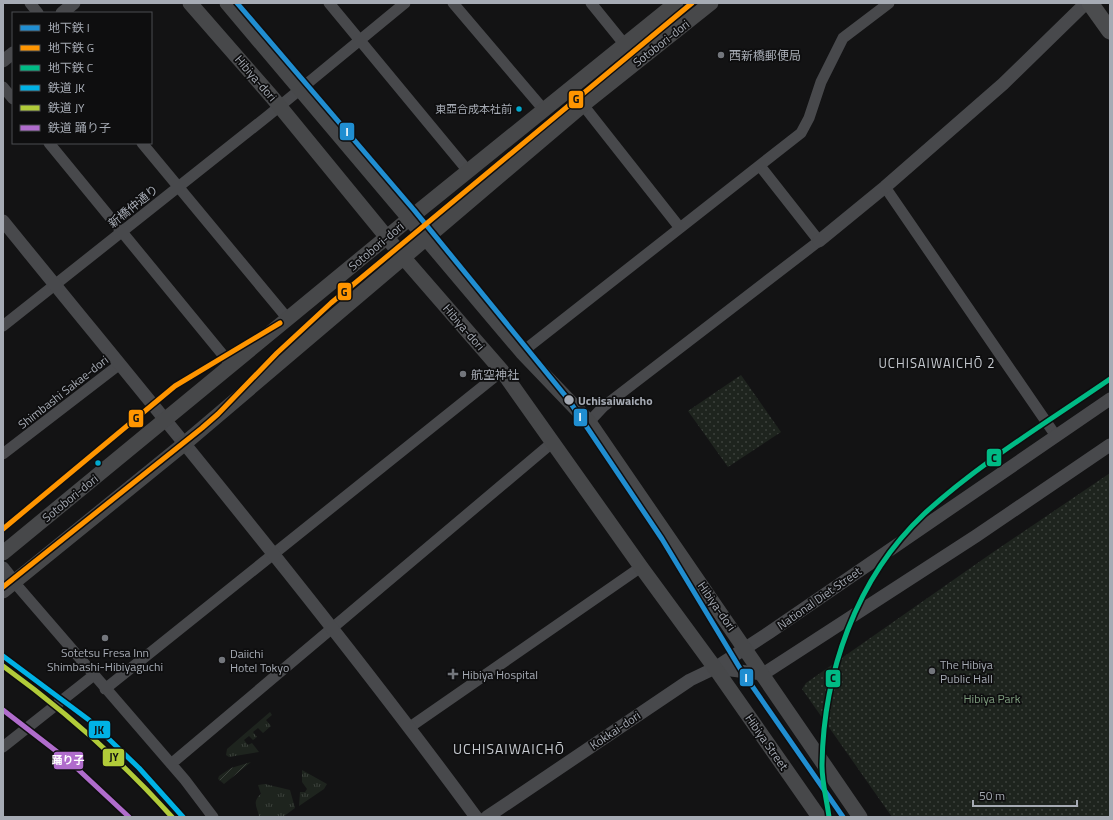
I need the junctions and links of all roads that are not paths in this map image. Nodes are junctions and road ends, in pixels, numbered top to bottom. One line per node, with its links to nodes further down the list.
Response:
1 (30, 3): 14 (street)
2 (74, 3): 15 (street)
3 (190, 3): 25 (main road, Hibiya-dori)
4 (227, 3): 22 (main road, Hibiya-dori)
5 (329, 3): 17 (street)
6 (406, 3): 17 (street, 新橋仲通り)
7 (453, 3): 26 (street)
8 (591, 3): 18 (street)
9 (676, 3): 18 (main road, Sotobori-dori)
10 (711, 3): 24 (main road, Sotobori-dori)
11 (889, 3): 29 (street)
12 (1086, 3): 32 (street)
13 (1090, 3): 16 (main road)
14 (37, 12)
15 (63, 12)
16 (1110, 31)
17 (360, 40): 22 (street, 新橋仲通り); 30 (street)
18 (625, 45): 26 (main road, Sotobori-dori)
19 (12, 54): 20 (street)
20 (3, 61)
21 (3, 86): 23 (street)
22 (300, 89): 25 (street, 新橋仲通り); 33 (main road, Hibiya-dori)
23 (12, 98)
24 (583, 105): 35 (street); 38 (main road, Sotobori-dori)
25 (280, 106): 31 (street, 新橋仲通り); 37 (main road, Hibiya-dori)
26 (544, 110): 30 (main road, Sotobori-dori)
27 (50, 144): 36 (street)
28 (143, 144): 31 (street)
29 (760, 166): 35 (street); 39 (street)
30 (468, 171): 33 (main road, Sotobori-dori)
31 (178, 187): 36 (street, 新橋仲通り); 42 (street)
32 (885, 187): 39 (street); 51 (street)
33 (410, 218): 37 (main road, Sotobori-dori); 38 (main road, Hibiya-dori)
34 (3, 221): 41 (street)
35 (680, 228): 44 (street)
36 (121, 232): 41 (street, 新橋仲通り); 46 (street)
37 (387, 237): 40 (main road, Hibiya-dori); 42 (main road, Sotobori-dori)
38 (426, 237): 40 (main road, Sotobori-dori); 44 (main road, Hibiya-dori)
39 (819, 241): 50 (street)
40 (403, 257): 47 (main road, Hibiya-dori); 53 (main road, Sotobori-dori)
41 (54, 284): 43 (street, 新橋仲通り); 45 (street)
42 (288, 319): 46 (main road, Sotobori-dori)
43 (3, 326)
44 (522, 352): 50 (main road, Hibiya-dori)
45 (120, 364): 49 (street); 55 (street, Shimbashi Sakae-dori)
46 (232, 366): 49 (main road, Sotobori-dori)
47 (502, 371): 52 (main road, Hibiya-dori); 57 (street)
48 (1110, 399): 51 (street, National Diet Street)
49 (166, 420): 53 (street); 56 (main road, Sotobori-dori)
50 (589, 422): 62 (main road, Hibiya-dori)
51 (1056, 436): 62 (street, National Diet Street)
52 (554, 442): 58 (main road, Hibiya-dori); 61 (street)
53 (184, 444): 57 (street); 60 (main road, Sotobori-dori)
54 (1110, 445): 64 (street)
55 (3, 454)
56 (3, 553)
57 (273, 554): 61 (street); 66 (street)
58 (641, 567): 63 (main road, Hibiya-dori); 67 (street)
59 (3, 568): 60 (street)
60 (9, 586): 65 (street)
61 (332, 628): 67 (street); 69 (street)
62 (745, 647): 63 (street, Kokkai-dori); 64 (main road, Hibiya-dori)
63 (715, 668): 64 (street); 72 (street, Kokkai-dori); 73 (main road, Hibiya Street)
64 (763, 674): 74 (main road)
65 (94, 675): 66 (street); 68 (street)
66 (105, 689): 69 (street)
67 (410, 727): 71 (street)
68 (3, 747)
69 (171, 764): 70 (street)
70 (213, 817)
71 (476, 817)
72 (487, 817)
73 (819, 817)
74 (860, 817)

